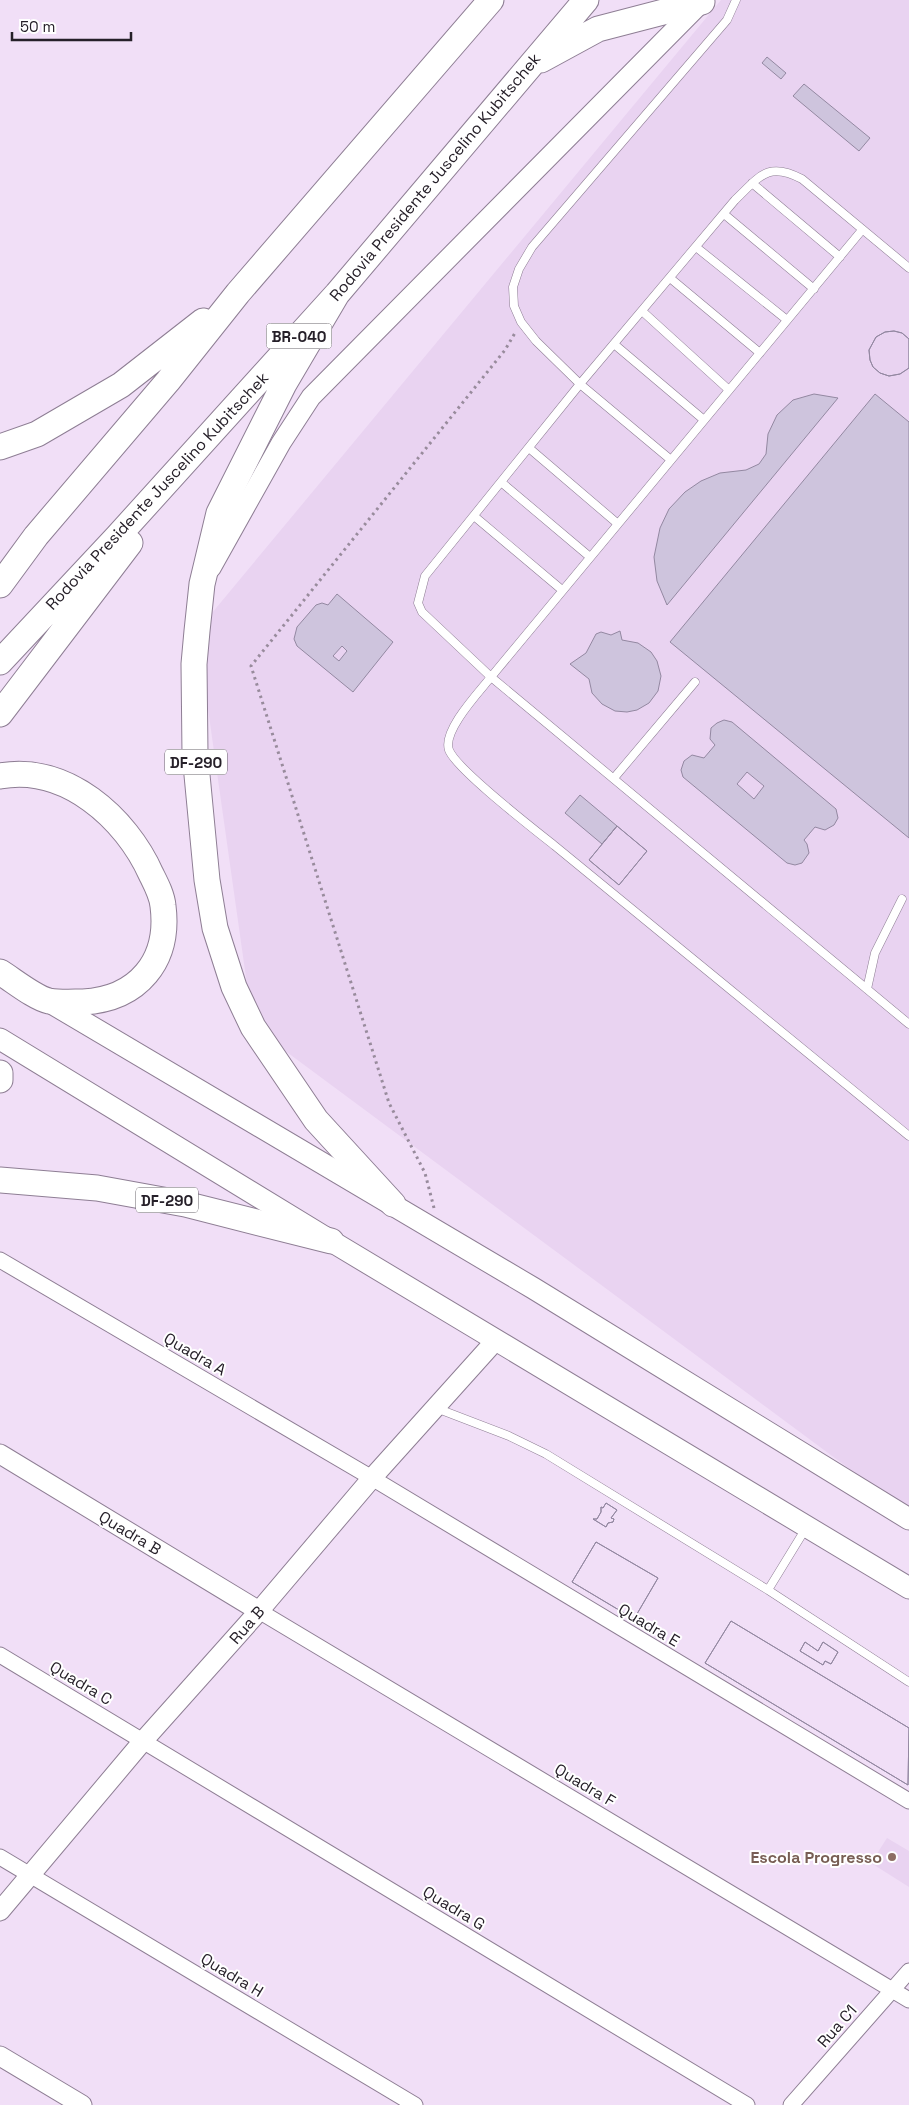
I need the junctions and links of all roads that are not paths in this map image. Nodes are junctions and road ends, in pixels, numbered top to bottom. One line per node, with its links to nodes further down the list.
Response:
1 (491, 0): 14 (highway)
2 (586, 0): 5 (highway, Rodovia Presidente Juscelino Kubitschek / BR-040)
3 (736, 0): 20 (lane)
4 (703, 1): 5 (highway); 33 (street)
5 (528, 67): 15 (highway, Rodovia Presidente Juscelino Kubitschek / BR-040)
6 (752, 183): 7 (lane); 8 (lane); 10 (lane)
7 (724, 214): 9 (lane); 13 (lane)
8 (862, 230): 10 (lane); 11 (lane)
9 (696, 246): 12 (lane); 17 (lane)
10 (840, 257): 13 (lane)
11 (909, 268)
12 (670, 278): 16 (lane); 19 (lane)
13 (814, 289): 17 (lane)
14 (238, 293): 23 (highway); 30 (highway)
15 (337, 294): 27 (highway, Rodovia Presidente Juscelino Kubitschek / BR-040); 33 (highway, DF-290)
16 (642, 311): 18 (lane); 21 (lane)
17 (787, 320): 19 (lane)
18 (614, 344): 20 (lane); 22 (lane)
19 (760, 353): 21 (lane)
20 (580, 384): 24 (lane); 25 (lane)
21 (729, 390): 22 (lane)
22 (704, 420): 25 (lane)
23 (0, 447)
24 (529, 448): 26 (lane); 29 (lane)
25 (671, 460): 29 (lane)
26 (501, 482): 28 (lane); 31 (lane)
27 (148, 502): 36 (highway, Rodovia Presidente Juscelino Kubitschek / BR-040); 39 (highway)
28 (474, 516): 35 (lane); 37 (lane)
29 (618, 524): 31 (lane)
30 (36, 536): 32 (highway); 34 (highway)
31 (590, 557): 35 (lane)
32 (0, 566)
33 (202, 584): 52 (highway, DF-290)
34 (0, 585)
35 (562, 590): 37 (lane)
36 (0, 662)
37 (491, 677): 41 (lane); 50 (lane)
38 (694, 682): 41 (lane)
39 (0, 714)
40 (0, 776): 45 (highway)
41 (614, 778): 44 (lane)
42 (902, 899): 44 (lane)
43 (0, 972): 45 (highway, DF-290)
44 (867, 989): 46 (lane)
45 (48, 1001): 52 (main road, DF-290)
46 (909, 1024)
47 (0, 1039): 53 (main road, DF-290)
48 (0, 1073): 49 (highway)
49 (0, 1080)
50 (909, 1136)
51 (0, 1180): 53 (highway, DF-290)
52 (393, 1204): 59 (main road, DF-290)
53 (330, 1241): 55 (main road, DF-290)
54 (0, 1260): 58 (street, Quadra A)
55 (496, 1340): 56 (street, Rua B); 60 (main road, DF-290)
56 (435, 1408): 58 (street, Rua B); 62 (lane)
57 (0, 1454): 63 (street, Quadra B)
58 (372, 1478): 63 (street, Rua B); 67 (street, Quadra E)
59 (909, 1519)
60 (807, 1526): 61 (main road, DF-290); 62 (lane)
61 (909, 1588)
62 (768, 1590): 65 (lane)
63 (259, 1611): 66 (street, Rua B); 72 (street, Quadra F)
64 (0, 1655): 66 (street, Quadra C)
65 (909, 1682)
66 (143, 1741): 69 (street, Rua B); 77 (street, Quadra G)
67 (909, 1801)
68 (0, 1857): 69 (street, Quadra H)
69 (31, 1876): 70 (street, Rua B); 76 (street, Quadra H)
70 (0, 1911)
71 (909, 1971): 72 (street, Rua C1)
72 (892, 1990): 73 (street, Quadra F); 78 (street, Rua C1)
73 (909, 2000)
74 (0, 2056): 75 (street)
75 (82, 2105)
76 (415, 2105)
77 (747, 2105)
78 (792, 2105)

